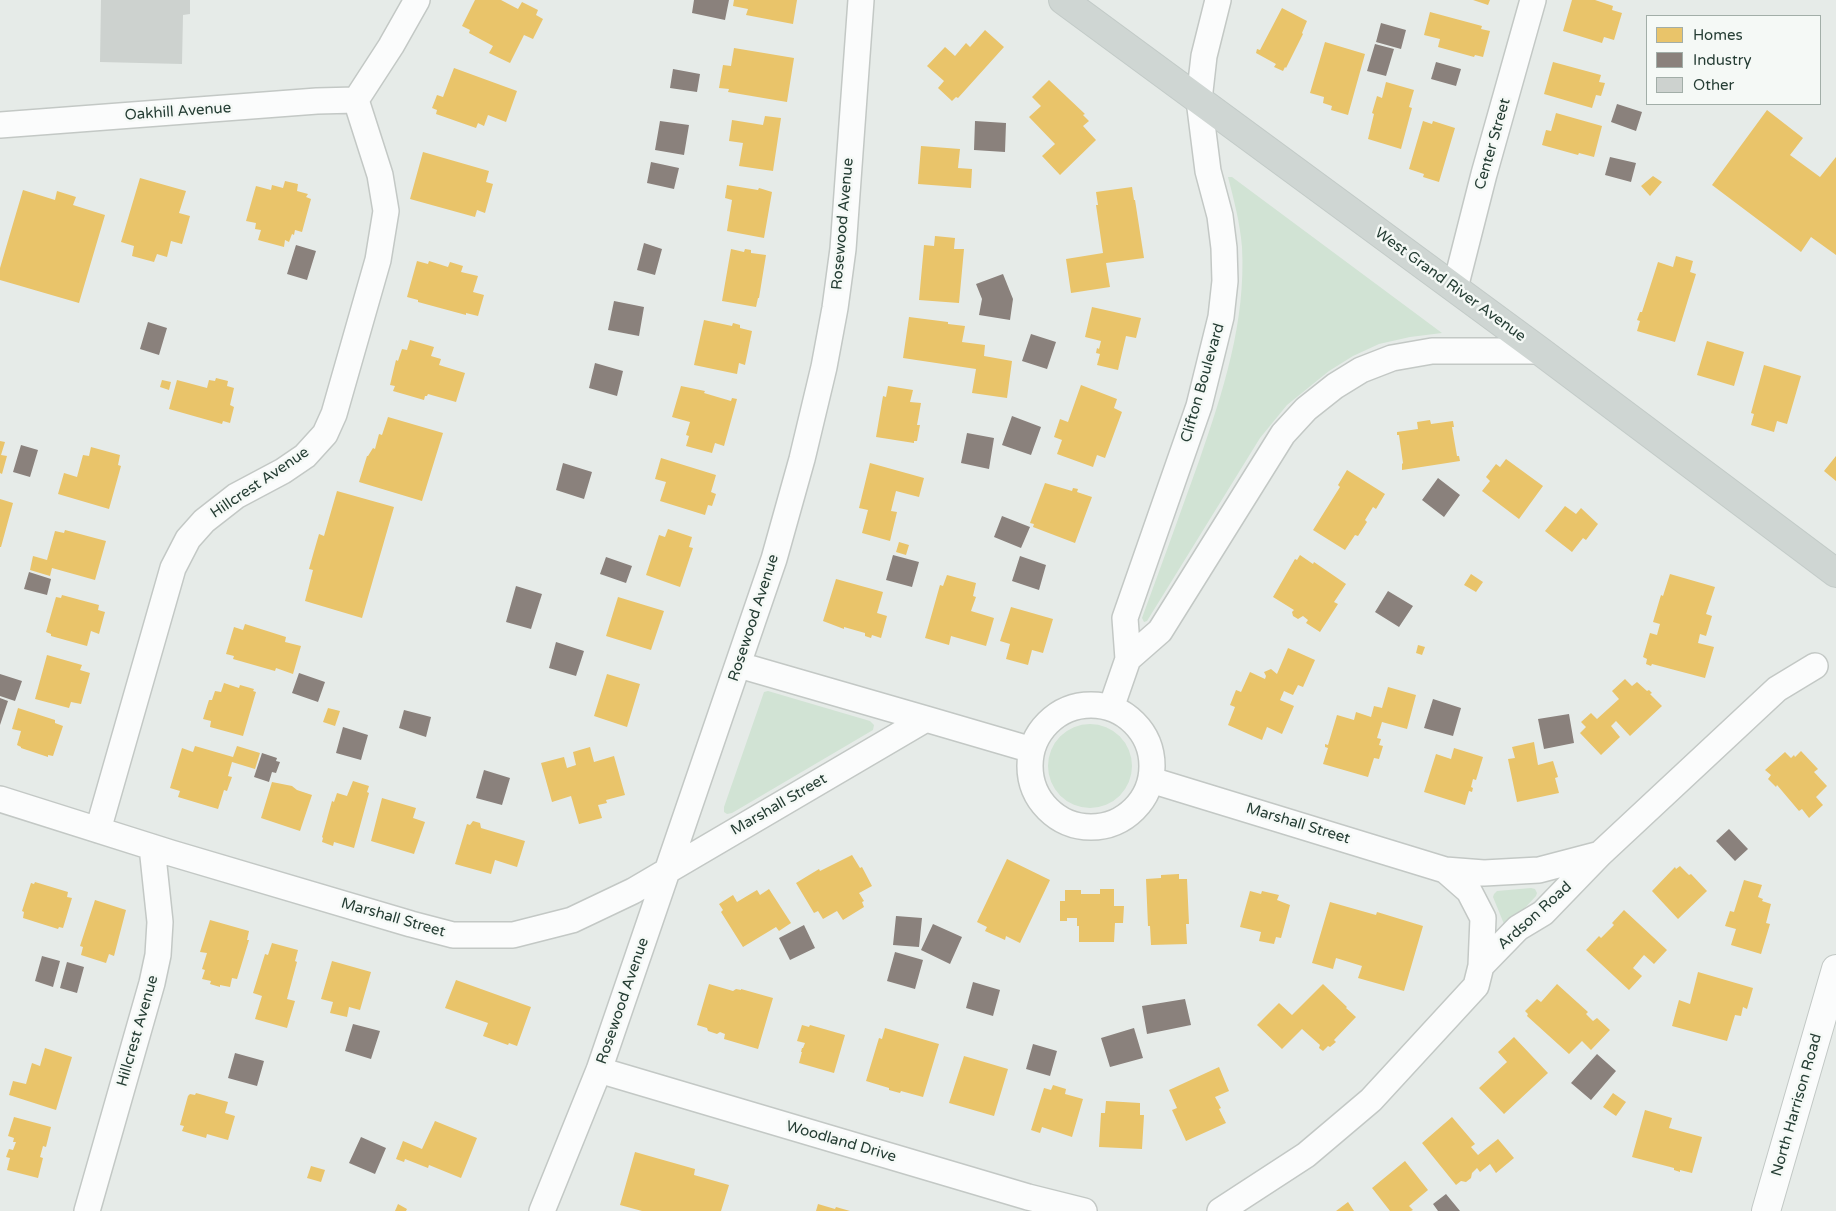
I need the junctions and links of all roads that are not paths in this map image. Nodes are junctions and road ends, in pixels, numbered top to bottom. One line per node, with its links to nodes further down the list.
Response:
1 (416, 0): 6 (street)
2 (860, 0): 13 (street, Rosewood Avenue)
3 (1063, 0): 7 (main road, West Grand River Avenue)
4 (1218, 0): 7 (street, Clifton Boulevard)
5 (1533, 0): 9 (street, Center Street)
6 (356, 100): 8 (street, Oakhill Avenue); 20 (street, Hillcrest Avenue)
7 (1199, 100): 9 (main road, West Grand River Avenue); 12 (street, Clifton Boulevard)
8 (0, 125)
9 (1455, 288): 10 (main road, West Grand River Avenue)
10 (1540, 351): 11 (main road, West Grand River Avenue); 12 (street, Clifton Boulevard)
11 (1836, 573)
12 (1128, 659): 15 (street, Clifton Boulevard)
13 (739, 665): 16 (street); 24 (street, Rosewood Avenue)
14 (1815, 666): 22 (street, Ardson Road)
15 (1111, 708): 17 (street); 18 (street)
16 (926, 719): 17 (street); 24 (street, Marshall Street)
17 (1032, 750): 18 (street)
18 (1151, 780): 23 (street, Marshall Street)
19 (0, 799): 20 (street, Marshall Street)
20 (98, 830): 21 (street, Marshall Street)
21 (152, 847): 24 (street, Marshall Street); 29 (street, Hillcrest Avenue)
22 (1600, 854): 23 (street, Marshall Street); 25 (street, Ardson Road)
23 (1445, 870): 25 (street, Marshall Street)
24 (667, 871): 27 (street, Rosewood Avenue)
25 (1481, 966): 32 (street, Ardson Road)
26 (1836, 969): 33 (street, North Harrison Road)
27 (599, 1070): 28 (street, Woodland Drive); 30 (street, Rosewood Avenue)
28 (1045, 1206): 31 (street, Woodland Drive)
29 (87, 1211)
30 (542, 1211)
31 (1084, 1211)
32 (1220, 1211)
33 (1766, 1211)

